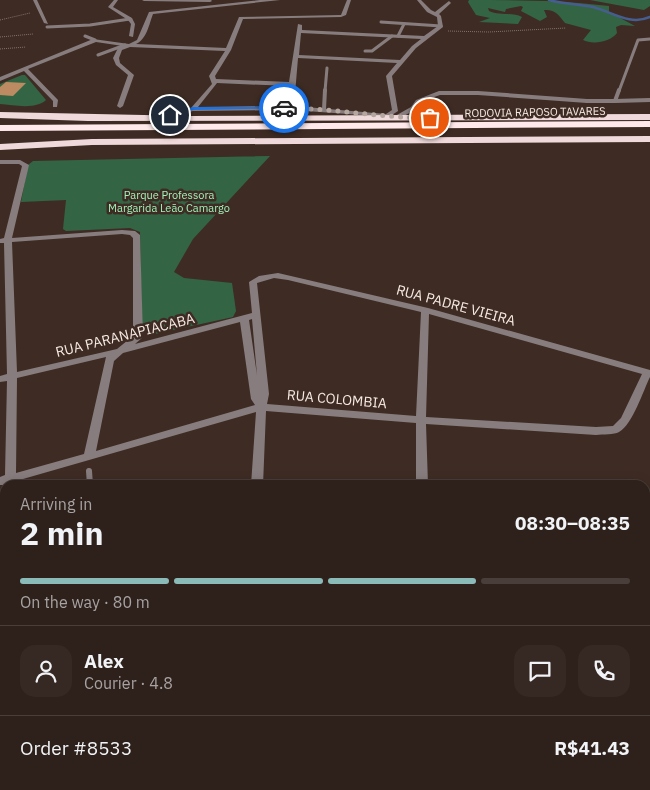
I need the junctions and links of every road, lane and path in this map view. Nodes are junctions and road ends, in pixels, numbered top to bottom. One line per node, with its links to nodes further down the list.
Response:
1 (35, 0): 9 (street)
2 (116, 0): 12 (street)
3 (144, 0): 7 (street)
4 (278, 0): 7 (street)
5 (348, 0): 11 (street)
6 (419, 0): 10 (street)
7 (224, 2): 29 (street)
8 (449, 2): 10 (street)
9 (41, 11): 13 (path); 16 (street)
10 (436, 14): 17 (street)
11 (300, 17): 19 (street); 32 (street)
12 (130, 19): 16 (lane); 23 (street)
13 (0, 20)
14 (381, 22): 15 (lane)
15 (404, 24): 17 (lane); 24 (lane)
16 (46, 25)
17 (441, 26): 26 (street)
18 (566, 28): 20 (path)
19 (300, 31): 24 (street); 35 (street)
20 (448, 31)
21 (33, 34): 25 (path)
22 (85, 36): 28 (lane)
23 (131, 36)
24 (395, 36): 26 (street); 33 (lane)
25 (0, 37)
26 (426, 38): 36 (street)
27 (650, 39): 44 (lane)
28 (95, 40): 29 (street); 37 (street)
29 (126, 45): 32 (street); 34 (lane); 46 (street)
30 (26, 47): 31 (path)
31 (0, 49)
32 (228, 50): 40 (street)
33 (365, 51)
34 (98, 56)
35 (297, 56): 36 (street); 41 (street)
36 (400, 62): 53 (street)
37 (24, 68): 39 (street); 45 (street)
38 (326, 68): 49 (lane)
39 (0, 79)
40 (216, 81): 41 (street); 48 (street)
41 (292, 84): 47 (street)
42 (650, 100): 44 (lane)
43 (587, 101): 44 (lane); 50 (street)
44 (615, 101)
45 (55, 106)
46 (120, 106)
47 (291, 108): 48 (street); 49 (street)
48 (193, 109): 54 (street)
49 (324, 109): 53 (street)
50 (410, 110): 53 (street); 55 (street)
51 (0, 115): 54 (highway)
52 (650, 115): 55 (highway)
53 (391, 116): 54 (highway); 55 (highway)
54 (157, 118)
55 (447, 118)
56 (650, 124): 57 (highway, RODOVIA RAPOSO TAVARES)
57 (0, 128)
58 (650, 132): 59 (highway, RODOVIA RAPOSO TAVARES)
59 (0, 134)
60 (650, 139): 61 (highway)
61 (570, 140): 62 (highway); 63 (highway)
62 (650, 144)
63 (0, 147)
64 (0, 162): 65 (street)
65 (4, 240): 69 (street); 71 (street)
66 (425, 310): 67 (street, RUA PADRE VIEIRA); 70 (street, RUA PADRE VIEIRA); 74 (street)
67 (256, 315): 68 (street, RUA PARANAPIACABA); 73 (street)
68 (244, 319): 69 (street, RUA PARANAPIACABA); 73 (street)
69 (121, 351): 71 (street, RUA PARANAPIACABA); 75 (street)
70 (648, 373): 74 (street, RUA COLOMBIA)
71 (12, 377): 72 (street, RUA PARANAPIACABA); 77 (street)
72 (0, 379)
73 (261, 406): 74 (street, RUA COLOMBIA); 75 (street, RUA COLOMBIA); 80 (street)
74 (421, 420): 81 (street)
75 (89, 457): 78 (street, RUA COLOMBIA)
76 (89, 471): 79 (lane)
77 (6, 480)
78 (9, 480)
79 (90, 480)
80 (257, 480)
81 (422, 480)

